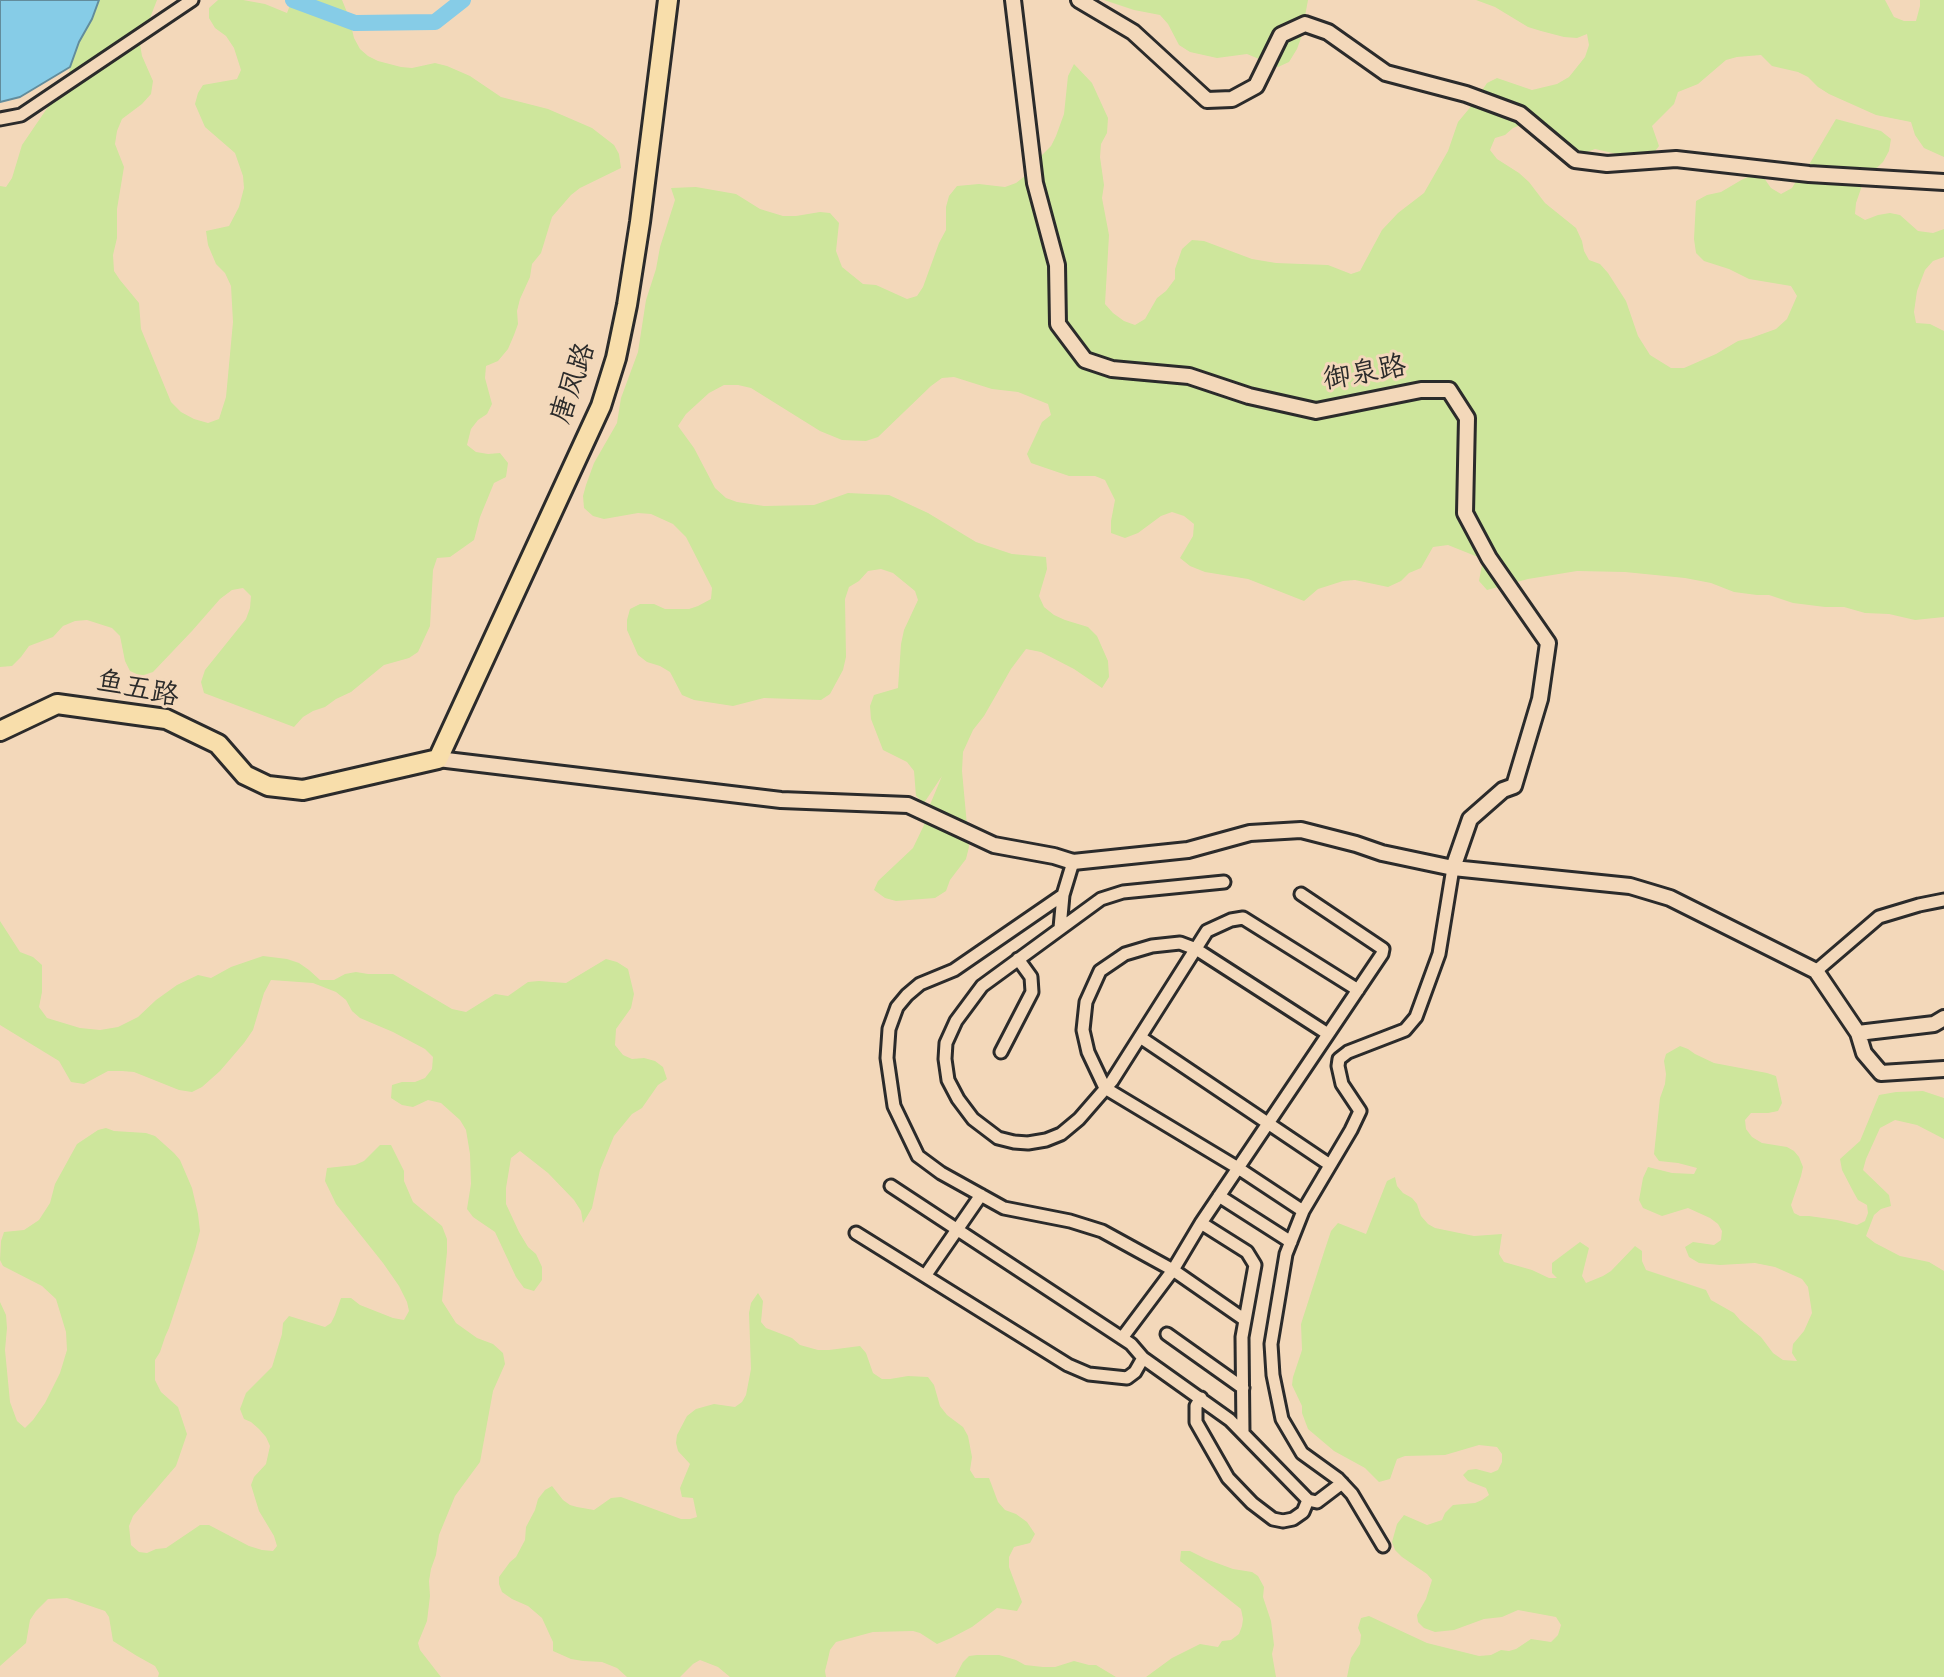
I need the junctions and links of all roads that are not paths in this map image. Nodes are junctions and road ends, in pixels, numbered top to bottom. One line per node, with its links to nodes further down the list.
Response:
1 (192, 0): 5 (street)
2 (668, 0): 8 (highway, 唐凤路)
3 (1013, 0): 10 (street, 御泉路)
4 (1079, 0): 6 (street)
5 (0, 119)
6 (1944, 182)
7 (0, 731): 8 (highway, 鱼五路)
8 (438, 759): 9 (street)
9 (1073, 862): 10 (street); 13 (street)
10 (1453, 868): 18 (street); 28 (street)
11 (1224, 882): 15 (street)
12 (1301, 894): 19 (street)
13 (1063, 895): 15 (street); 31 (street)
14 (1944, 900): 18 (street)
15 (1060, 928): 17 (street)
16 (1196, 949): 19 (street); 22 (street); 23 (street); 26 (street)
17 (1018, 959): 24 (street); 26 (street)
18 (1816, 971): 21 (street)
19 (1358, 990): 22 (street)
20 (1944, 1018): 21 (street)
21 (1858, 1033): 25 (street)
22 (1328, 1034): 27 (street)
23 (1140, 1037): 26 (street); 27 (street)
24 (1001, 1052)
25 (1944, 1069)
26 (1105, 1088): 29 (street)
27 (1268, 1123): 28 (street); 29 (street)
28 (1330, 1165): 33 (street)
29 (1238, 1168): 32 (street); 33 (street)
30 (891, 1186): 35 (street)
31 (981, 1195): 35 (street); 38 (street)
32 (1219, 1196): 34 (street); 37 (street)
33 (1303, 1211): 37 (street)
34 (1201, 1223): 38 (street); 40 (street)
35 (957, 1230): 39 (street); 42 (street)
36 (856, 1233): 39 (street)
37 (1291, 1242): 47 (street)
38 (1173, 1270): 40 (street); 42 (street)
39 (925, 1276): 43 (street)
40 (1245, 1320): 44 (street)
41 (1167, 1334): 44 (street)
42 (1122, 1338): 43 (street)
43 (1143, 1358): 45 (street)
44 (1243, 1388): 46 (street)
45 (1201, 1398): 46 (street); 48 (street)
46 (1243, 1433): 48 (street)
47 (1342, 1483): 48 (street); 49 (street)
48 (1308, 1500)
49 (1383, 1546)

